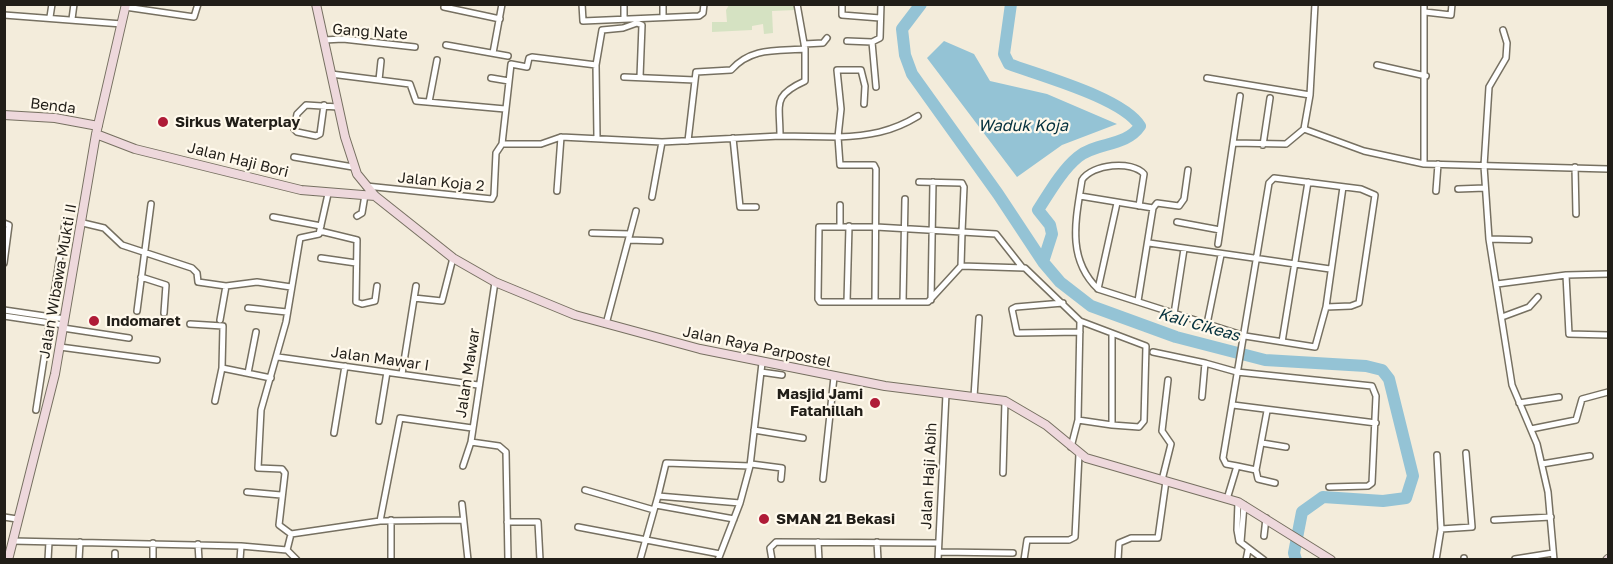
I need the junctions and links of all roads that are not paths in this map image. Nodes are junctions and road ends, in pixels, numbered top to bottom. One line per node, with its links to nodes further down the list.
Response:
1 (52, 4): 20 (street)
2 (74, 4): 23 (street)
3 (198, 4): 16 (street)
4 (316, 4): 29 (main road, Jalan Raya Parpostel)
5 (502, 4): 24 (street)
6 (582, 4): 25 (street)
7 (624, 4): 25 (street)
8 (663, 4): 21 (street)
9 (704, 4): 21 (street)
10 (797, 4): 34 (street)
11 (842, 4): 22 (street)
12 (881, 4): 22 (street)
13 (1316, 4): 51 (street)
14 (1424, 4): 18 (street)
15 (1452, 4): 18 (street)
16 (125, 6): 26 (main road, Jalan Wibawa Mukti II)
17 (444, 7): 24 (street)
18 (1425, 12): 43 (street)
19 (4, 15): 20 (street)
20 (50, 17): 23 (street)
21 (663, 17): 25 (street)
22 (880, 18): 31 (street)
23 (72, 19): 26 (street)
24 (500, 19): 35 (street)
25 (624, 19)
26 (122, 24): 62 (main road, Jalan Wibawa Mukti II)
27 (1503, 30): 76 (street)
28 (827, 38): 34 (street)
29 (324, 40): 33 (street, Gang Nate); 41 (main road, Jalan Raya Parpostel)
30 (847, 41): 31 (street)
31 (872, 42): 50 (street)
32 (446, 45): 35 (street)
33 (415, 47)
34 (804, 47): 49 (street); 63 (street)
35 (493, 53): 36 (street)
36 (508, 56)
37 (437, 60): 54 (street)
38 (381, 61): 47 (street)
39 (596, 65): 42 (street); 48 (street); 65 (street)
40 (1377, 65): 43 (street)
41 (331, 74): 47 (street); 57 (main road, Jalan Raya Parpostel)
42 (640, 76): 44 (street); 49 (street)
43 (1426, 76): 74 (street)
44 (624, 77)
45 (491, 78): 48 (street)
46 (1207, 78): 51 (street)
47 (379, 80): 54 (street)
48 (509, 81): 58 (street)
49 (695, 81): 68 (street)
50 (876, 87)
51 (1310, 95): 61 (street)
52 (1240, 96): 70 (street)
53 (1270, 98): 72 (street)
54 (429, 102): 58 (street)
55 (864, 104): 66 (street)
56 (324, 105): 56 (street); 57 (street)
57 (338, 107): 77 (main road, Jalan Raya Parpostel)
58 (505, 109): 71 (street)
59 (4, 115): 62 (main road, Benda)
60 (918, 116): 66 (street)
61 (1304, 129): 72 (street); 74 (street)
62 (97, 130): 90 (main road, Jalan Haji Bori); 109 (main road, Jalan Wibawa Mukti II)
63 (780, 136): 66 (street); 67 (street)
64 (561, 137): 65 (street); 71 (street); 88 (street)
65 (597, 137): 69 (street)
66 (838, 137): 112 (street)
67 (733, 138): 68 (street); 100 (street)
68 (688, 141): 69 (street)
69 (662, 142): 94 (street)
70 (1233, 143): 72 (street); 116 (street)
71 (502, 144): 84 (street, Jalan Koja 2)
72 (1263, 144)
73 (294, 157): 77 (street)
74 (1424, 164): 75 (street)
75 (1438, 164): 76 (street); 89 (street)
76 (1484, 166): 78 (street); 86 (street)
77 (353, 167): 84 (main road, Jalan Raya Parpostel)
78 (1575, 167): 79 (street); 103 (street)
79 (1608, 169)
80 (1188, 170): 101 (street)
81 (919, 182): 82 (street)
82 (933, 182): 115 (street); 117 (street)
83 (1308, 182): 85 (street); 130 (street); 133 (street)
84 (366, 186): 92 (main road, Jalan Raya Parpostel)
85 (1343, 187): 136 (street); 155 (street)
86 (1485, 188): 87 (street); 120 (street)
87 (1458, 189)
88 (557, 191)
89 (1436, 191)
90 (328, 194): 91 (main road, Jalan Haji Bori); 114 (street)
91 (365, 195): 92 (main road, Jalan Haji Bori); 104 (street)
92 (375, 196): 129 (main road, Jalan Raya Parpostel)
93 (1080, 196): 96 (street); 99 (street); 146 (street)
94 (652, 197)
95 (905, 199): 113 (street)
96 (1117, 202): 99 (street); 146 (street)
97 (152, 204): 126 (street)
98 (840, 205): 110 (street)
99 (1139, 206): 101 (street)
100 (756, 207)
101 (1152, 208): 123 (street)
102 (636, 211): 119 (street)
103 (1576, 214)
104 (357, 216)
105 (273, 217): 114 (street)
106 (1177, 222): 116 (street)
107 (4, 223): 131 (street)
108 (65, 223): 165 (street)
109 (83, 223): 126 (street); 168 (main road, Jalan Wibawa Mukti II)
110 (840, 226): 111 (street); 151 (street)
111 (849, 226): 112 (street); 151 (street)
112 (876, 227): 113 (street); 152 (street)
113 (904, 228): 115 (street); 153 (street)
114 (320, 229): 132 (street); 145 (street)
115 (933, 230): 117 (street); 149 (street)
116 (1220, 230): 124 (street)
117 (962, 232): 134 (street); 135 (street)
118 (592, 233): 119 (street)
119 (630, 237): 122 (street); 170 (street)
120 (1489, 239): 121 (street); 141 (street)
121 (1529, 240)
122 (660, 241)
123 (1149, 243): 125 (street); 150 (street)
124 (1218, 244)
125 (1184, 249): 127 (street); 161 (street)
126 (143, 253): 139 (street); 142 (street)
127 (1221, 255): 130 (street); 171 (street)
128 (321, 258): 132 (street)
129 (453, 258): 140 (main road, Jalan Raya Parpostel); 148 (street)
130 (1258, 260): 133 (street); 177 (street)
131 (4, 263)
132 (356, 263): 143 (street)
133 (1295, 265): 136 (street); 178 (street)
134 (961, 266): 135 (street); 149 (street)
135 (1022, 267): 154 (street)
136 (1330, 269): 155 (street)
137 (1608, 274): 138 (street)
138 (1566, 275): 141 (street); 175 (street)
139 (141, 277): 158 (street); 160 (street)
140 (495, 282): 170 (main road, Jalan Raya Parpostel); 195 (street, Jalan Mawar)
141 (1497, 284): 163 (street)
142 (226, 286): 145 (street); 166 (street)
143 (377, 286)
144 (416, 286): 148 (street)
145 (291, 287): 159 (street)
146 (1098, 289): 150 (street)
147 (1538, 297): 163 (street)
148 (414, 298): 190 (street)
149 (931, 300): 153 (street)
150 (1138, 301): 161 (street)
151 (847, 302): 152 (street)
152 (875, 302): 153 (street)
153 (903, 302)
154 (1063, 303): 167 (street); 173 (street)
155 (1326, 307): 178 (street)
156 (248, 308): 159 (street)
157 (4, 310): 165 (street)
158 (138, 311)
159 (287, 312): 181 (street)
160 (164, 313)
161 (1174, 314): 171 (street)
162 (4, 316): 165 (street)
163 (1502, 317): 203 (street)
164 (979, 318): 198 (street)
165 (49, 319): 168 (street); 205 (street)
166 (220, 320)
167 (1080, 321): 173 (street); 174 (street)
168 (64, 324): 176 (street); 179 (main road, Jalan Wibawa Mukti II)
169 (190, 324): 186 (street)
170 (606, 324): 185 (main road, Jalan Raya Parpostel)
171 (1207, 324): 177 (street)
172 (256, 332): 189 (street)
173 (1080, 332): 207 (street)
174 (1112, 334): 210 (street); 210 (street)
175 (1608, 334)
176 (129, 338)
177 (1244, 339): 178 (street); 188 (street)
178 (1282, 342)
179 (60, 347): 182 (street); 246 (main road, Jalan Wibawa Mukti II)
180 (1153, 352): 183 (street)
181 (278, 357): 184 (street, Jalan Mawar I); 193 (street)
182 (157, 360)
183 (1205, 363): 188 (street); 199 (street)
184 (345, 366): 187 (street, Jalan Mawar I); 214 (street)
185 (762, 367): 191 (street); 192 (main road, Jalan Raya Parpostel); 213 (street)
186 (222, 368): 189 (street); 201 (street)
187 (387, 372): 190 (street, Jalan Mawar I); 208 (street)
188 (1237, 372): 204 (street); 209 (street)
189 (248, 373): 193 (street)
190 (402, 374): 195 (street, Jalan Mawar I)
191 (782, 375)
192 (834, 377): 197 (main road, Jalan Raya Parpostel); 231 (street)
193 (271, 378): 237 (street)
194 (1168, 380): 232 (street)
195 (478, 385): 211 (street, Jalan Mawar)
196 (1608, 392): 212 (street)
197 (946, 394): 198 (main road, Jalan Raya Parpostel); 265 (street, Jalan Haji Abih)
198 (974, 397): 202 (main road, Jalan Raya Parpostel)
199 (1202, 397)
200 (1559, 397): 203 (street)
201 (215, 401)
202 (1005, 401): 218 (main road, Jalan Raya Parpostel); 229 (street)
203 (1519, 403): 212 (street)
204 (1233, 405): 206 (street); 227 (street)
205 (36, 410)
206 (1267, 411): 209 (street); 217 (street)
207 (1078, 420): 210 (street); 218 (street)
208 (379, 422)
209 (1376, 423): 234 (street)
210 (1112, 425)
211 (472, 428): 216 (street, Jalan Mawar); 251 (street)
212 (1531, 429): 224 (street)
213 (754, 430): 215 (street); 225 (street)
214 (334, 433)
215 (803, 438)
216 (471, 442): 226 (street, Jalan Mawar); 253 (street)
217 (1262, 442): 219 (street); 228 (street)
218 (1071, 447): 221 (main road, Jalan Raya Parpostel)
219 (1286, 447)
220 (1466, 453): 255 (street)
221 (1079, 454): 232 (main road, Jalan Raya Parpostel); 291 (street)
222 (1437, 455): 255 (street)
223 (1590, 456): 224 (street)
224 (1542, 464): 244 (street)
225 (751, 465): 230 (street); 238 (street); 240 (street)
226 (464, 466)
227 (1238, 466): 228 (street); 239 (street)
228 (1256, 470): 233 (street)
229 (1003, 473)
230 (781, 479)
231 (823, 479)
232 (1164, 481): 239 (main road, Jalan Raya Parpostel); 292 (street)
233 (1275, 483)
234 (1329, 487)
235 (585, 490): 243 (street)
236 (247, 492): 237 (street)
237 (281, 495): 256 (street)
238 (658, 496): 240 (street); 243 (street)
239 (1227, 499): 242 (main road, Jalan Raya Parpostel)
240 (740, 503): 247 (street)
241 (462, 504): 249 (street)
242 (1241, 504): 252 (main road, Jalan Raya Parpostel); 269 (street)
243 (655, 508): 247 (street); 258 (street)
244 (1551, 516): 250 (street); 272 (street)
245 (4, 517): 246 (street)
246 (17, 519): 259 (main road, Jalan Wibawa Mukti II)
247 (734, 519): 273 (street)
248 (391, 520): 249 (street); 251 (street); 282 (street)
249 (462, 520): 283 (street)
250 (1494, 520)
251 (380, 521): 256 (street)
252 (1270, 521): 257 (street); 295 (main road, Jalan Raya Parpostel)
253 (507, 522): 284 (street); 285 (street)
254 (578, 527): 258 (street)
255 (1441, 529): 296 (street)
256 (291, 534): 268 (street)
257 (1264, 536)
258 (646, 540): 273 (street); 286 (street)
259 (12, 541): 260 (street); 275 (main road, Jalan Wibawa Mukti II)
260 (49, 542): 261 (street); 276 (street)
261 (80, 542): 264 (street); 277 (street)
262 (818, 542): 263 (street); 287 (street); 288 (street)
263 (877, 542): 265 (street); 289 (street)
264 (153, 543): 266 (street); 278 (street)
265 (938, 543): 270 (street, Jalan Haji Abih)
266 (198, 544): 267 (street); 279 (street)
267 (241, 546): 268 (street); 280 (street)
268 (287, 550): 281 (street)
269 (1248, 550): 293 (street); 294 (street)
270 (939, 552): 271 (street); 290 (street, Jalan Haji Abih)
271 (1013, 553)
272 (1554, 556): 274 (street)
273 (719, 557)
274 (1515, 559)
275 (8, 560)
276 (48, 560)
277 (79, 560)
278 (153, 560)
279 (199, 560)
280 (240, 560)
281 (297, 560)
282 (391, 560)
283 (468, 560)
284 (508, 560)
285 (540, 560)
286 (640, 560)
287 (772, 560)
288 (819, 560)
289 (878, 560)
290 (938, 560)
291 (1024, 560)
292 (1118, 560)
293 (1246, 560)
294 (1264, 560)
295 (1331, 560)
296 (1436, 560)

